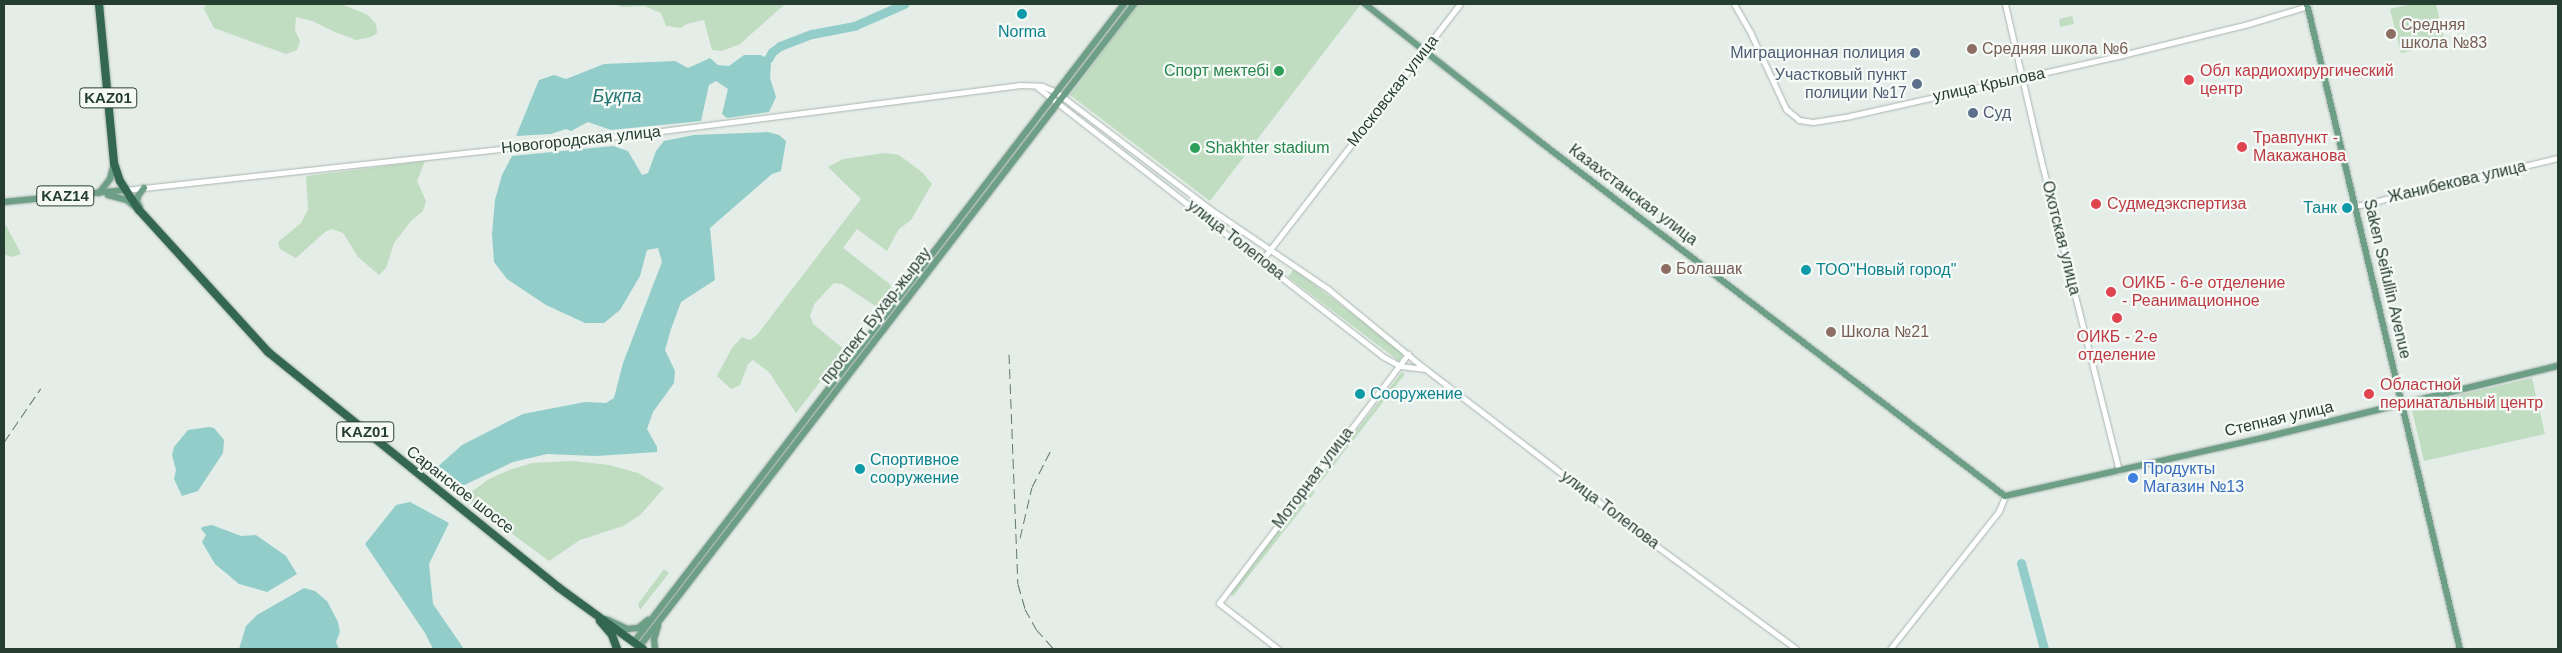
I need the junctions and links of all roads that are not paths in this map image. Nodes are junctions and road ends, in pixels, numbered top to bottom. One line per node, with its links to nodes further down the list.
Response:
1 (99, 4): 15 (highway, KАZ01)
2 (1124, 4): 11 (main road, проспект Бухар-жырау)
3 (1134, 4): 12 (main road, проспект Бухар-жырау)
4 (1365, 4): 9 (main road, Казахстанская улица)
5 (1460, 4): 9 (street, Московская улица)
6 (1734, 4): 10 (street, улица Крылова)
7 (2005, 4): 10 (street, Охотская улица)
8 (2307, 5): 10 (street, улица Крылова); 20 (main road, Saken Seifullin Avenue)
9 (1425, 51): 23 (street, Московская улица); 32 (main road, Казахстанская улица)
10 (2022, 78): 31 (street, Охотская улица)
11 (1054, 95): 12 (street, улица Толепова); 13 (street, улица Толепова); 16 (street, Новогородская улица); 25 (main road, проспект Бухар-жырау)
12 (1063, 97): 13 (main road, проспект Бухар-жырау); 23 (street, улица Толепова)
13 (1058, 103): 24 (street, улица Толепова); 25 (main road, проспект Бухар-жырау)
14 (2558, 158): 20 (street, Жанибекова улица)
15 (114, 163): 17 (highway, KАZ01); 18 (main road)
16 (144, 188): 17 (street, Новогородская улица); 22 (main road)
17 (125, 190): 18 (main road, KAZ14); 21 (highway, Саранское шоссе / KAZ01)
18 (99, 193): 19 (main road, KAZ14); 21 (main road)
19 (4, 202)
20 (2356, 206): 30 (main road, Saken Seifullin Avenue)
21 (139, 210): 22 (highway, Саранское шоссе / KAZ01)
22 (146, 217): 33 (highway, Саранское шоссе / KAZ01)
23 (1271, 250): 24 (street, Московская улица); 26 (street, улица Толепова)
24 (1262, 260): 27 (street, улица Толепова)
25 (930, 262): 34 (main road, проспект Бухар-жырау); 35 (main road, проспект Бухар-жырау)
26 (1408, 354): 27 (street, Моторная улица); 29 (street, улица Толепова)
27 (1400, 366): 29 (street, улица Толепова); 39 (street, Моторная улица)
28 (2558, 366): 30 (main road, Степная улица)
29 (1426, 369): 40 (street, улица Толепова)
30 (2402, 404): 31 (main road, Степная улица); 42 (main road, Saken Seifullin Avenue)
31 (2119, 471): 32 (main road, Степная улица)
32 (2005, 496): 41 (street)
33 (592, 612): 34 (main road); 36 (highway, Саранское шоссе / KAZ01); 37 (highway)
34 (655, 615): 36 (main road, проспект Бухар-жырау)
35 (659, 622): 36 (main road, проспект Бухар-жырау); 38 (main road)
36 (637, 647)
37 (617, 649)
38 (655, 649)
39 (1278, 649)
40 (1796, 649)
41 (1890, 649)
42 (2460, 649)

